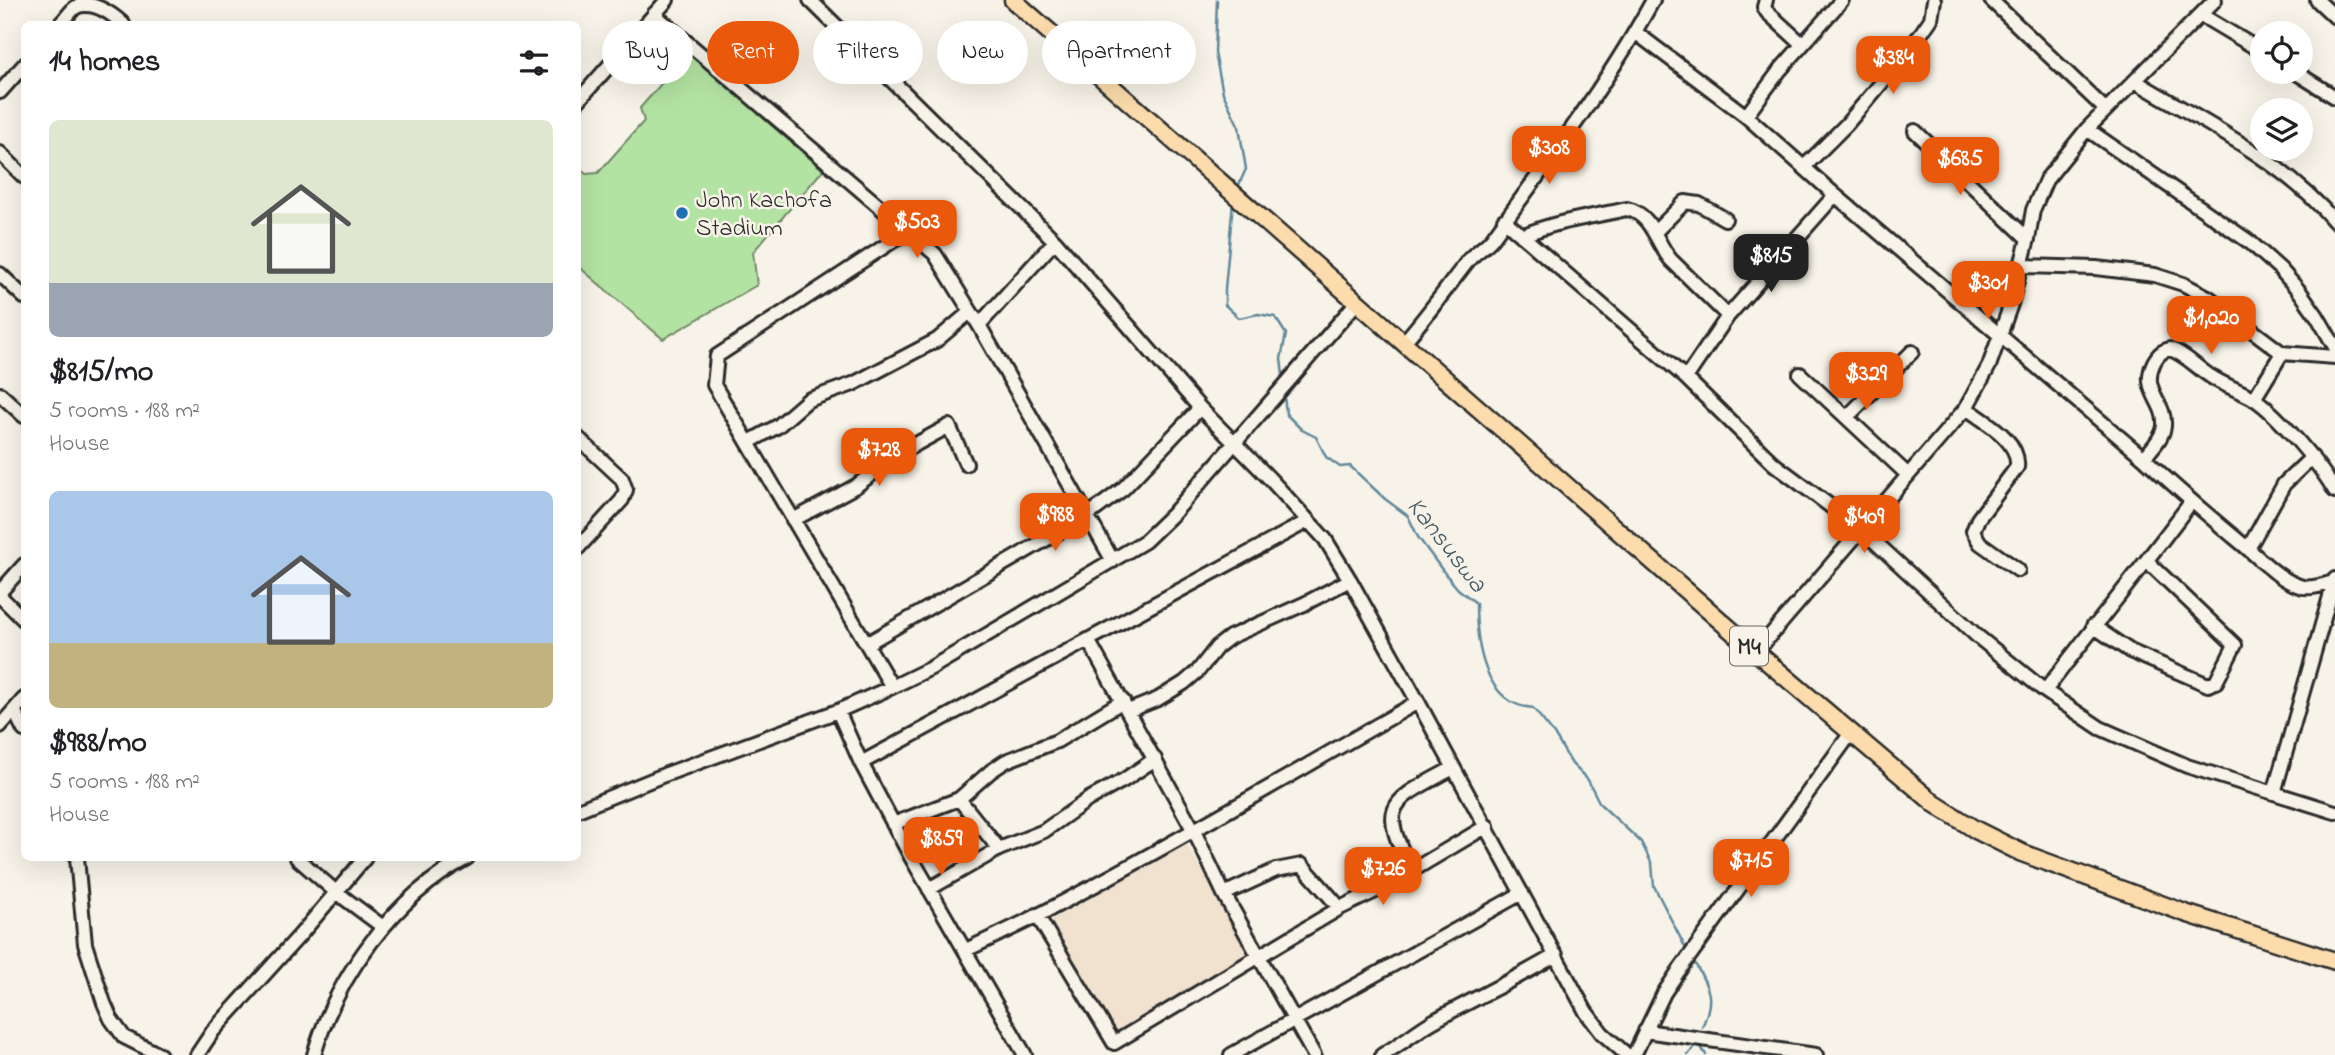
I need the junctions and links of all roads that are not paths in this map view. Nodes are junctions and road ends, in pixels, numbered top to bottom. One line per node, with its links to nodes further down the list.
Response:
1 (667, 0): 12 (street)
2 (810, 0): 41 (street)
3 (1013, 0): 45 (main road, M4)
4 (1653, 0): 17 (street)
5 (1766, 0): 18 (street)
6 (1842, 0): 18 (street)
7 (1934, 0): 31 (street)
8 (1991, 0): 26 (street)
9 (2215, 0): 13 (street)
10 (2317, 0): 14 (street)
11 (73, 3): 15 (street); 16 (street)
12 (654, 15): 25 (street); 37 (street)
13 (2201, 15): 19 (street); 21 (street)
14 (2335, 17)
15 (63, 21)
16 (119, 21)
17 (1635, 32): 27 (street); 35 (street)
18 (1802, 44): 27 (street)
19 (2250, 44)
20 (21, 68): 23 (street)
21 (2135, 81): 26 (street); 36 (street)
22 (2313, 83): 24 (street)
23 (0, 92)
24 (2335, 97)
25 (581, 98)
26 (2106, 110): 28 (street)
27 (1746, 116): 31 (street)
28 (2087, 129): 40 (street); 51 (street)
29 (1915, 131): 40 (street)
30 (0, 153): 32 (street)
31 (1804, 167): 33 (street)
32 (21, 174)
33 (1835, 195): 47 (street); 49 (street)
34 (1726, 219): 38 (street)
35 (1504, 220): 39 (street); 50 (street)
36 (2335, 222)
37 (908, 231): 46 (street); 64 (street)
38 (1655, 232): 39 (street); 47 (street)
39 (1522, 236): 56 (street)
40 (2028, 239): 42 (street)
41 (1055, 240): 48 (street); 59 (street)
42 (2020, 266): 49 (street); 53 (street)
43 (0, 274): 44 (street)
44 (21, 294)
45 (1358, 301): 50 (main road, M4); 65 (street)
46 (970, 312): 48 (street); 64 (street)
47 (1728, 316): 56 (street)
48 (979, 325): 72 (street)
49 (2000, 335): 60 (street); 67 (street)
50 (1404, 342): 89 (main road, M4)
51 (2335, 347)
52 (1912, 352): 62 (street)
53 (2282, 353): 54 (street); 58 (street)
54 (2335, 357)
55 (1801, 374): 62 (street)
56 (1686, 378): 75 (street)
57 (0, 394): 61 (street)
58 (2254, 399): 66 (street); 67 (street)
59 (1200, 408): 65 (street); 72 (street)
60 (1966, 408): 69 (street); 81 (street)
61 (21, 413)
62 (1847, 417): 69 (street)
63 (581, 441): 76 (street)
64 (749, 442): 73 (street)
65 (1234, 442): 74 (street); 78 (street)
66 (2312, 457): 70 (street); 77 (street)
67 (2144, 458): 71 (street)
68 (966, 464): 73 (street)
69 (1908, 475): 75 (street)
70 (2335, 491)
71 (2191, 502): 77 (street); 79 (street)
72 (1088, 514): 78 (street); 88 (street)
73 (793, 520): 88 (street)
74 (1308, 521): 82 (street); 87 (street)
75 (1861, 529): 89 (street); 91 (street)
76 (581, 545)
77 (2248, 549): 83 (street)
78 (1113, 561): 90 (street)
79 (2147, 561): 86 (street); 86 (street)
80 (21, 569): 84 (street)
81 (2018, 570)
82 (1350, 580): 93 (street); 94 (street)
83 (2335, 581): 103 (street)
84 (0, 594): 85 (street)
85 (21, 617)
86 (2093, 626): 91 (street)
87 (1088, 640): 94 (street); 101 (street)
88 (867, 643): 90 (street)
89 (1756, 652): 99 (main road, M4)
90 (892, 688): 96 (street)
91 (2045, 691): 103 (street)
92 (21, 702): 95 (street)
93 (1418, 702): 102 (street); 109 (street)
94 (1125, 706): 100 (street); 104 (street)
95 (14, 710): 97 (street); 98 (street)
96 (838, 711): 101 (street); 105 (street)
97 (21, 724)
98 (0, 726)
99 (1851, 733): 126 (main road, M4); 128 (street)
100 (1155, 759): 109 (street); 110 (street)
101 (862, 763): 107 (street)
102 (1453, 768): 108 (street); 115 (street)
103 (2274, 793): 106 (street)
104 (959, 799): 107 (street); 110 (street)
105 (581, 809)
106 (2335, 812)
107 (893, 824): 116 (street)
108 (1487, 826): 115 (street); 118 (street)
109 (1194, 831): 119 (street); 121 (street)
110 (999, 849): 116 (street)
111 (77, 861): 129 (street)
112 (300, 861): 117 (street)
113 (362, 861): 117 (street)
114 (462, 861): 122 (street)
115 (1412, 872): 120 (street)
116 (929, 889): 123 (street)
117 (336, 892): 122 (street); 130 (street)
118 (1522, 893): 125 (street); 127 (street)
119 (1224, 894): 120 (street); 124 (street)
120 (1340, 908): 124 (street)
121 (1037, 915): 123 (street); 124 (street)
122 (383, 927): 131 (street)
123 (966, 950): 132 (street)
124 (1260, 955): 127 (street)
125 (1556, 955): 135 (street); 136 (street)
126 (2335, 961)
127 (1294, 1019): 133 (street); 134 (street)
128 (1645, 1031): 137 (street); 138 (street)
129 (160, 1055)
130 (197, 1055)
131 (314, 1055)
132 (1025, 1055)
133 (1231, 1055)
134 (1314, 1055)
135 (1382, 1055)
136 (1627, 1055)
137 (1634, 1055)
138 (1816, 1055)

